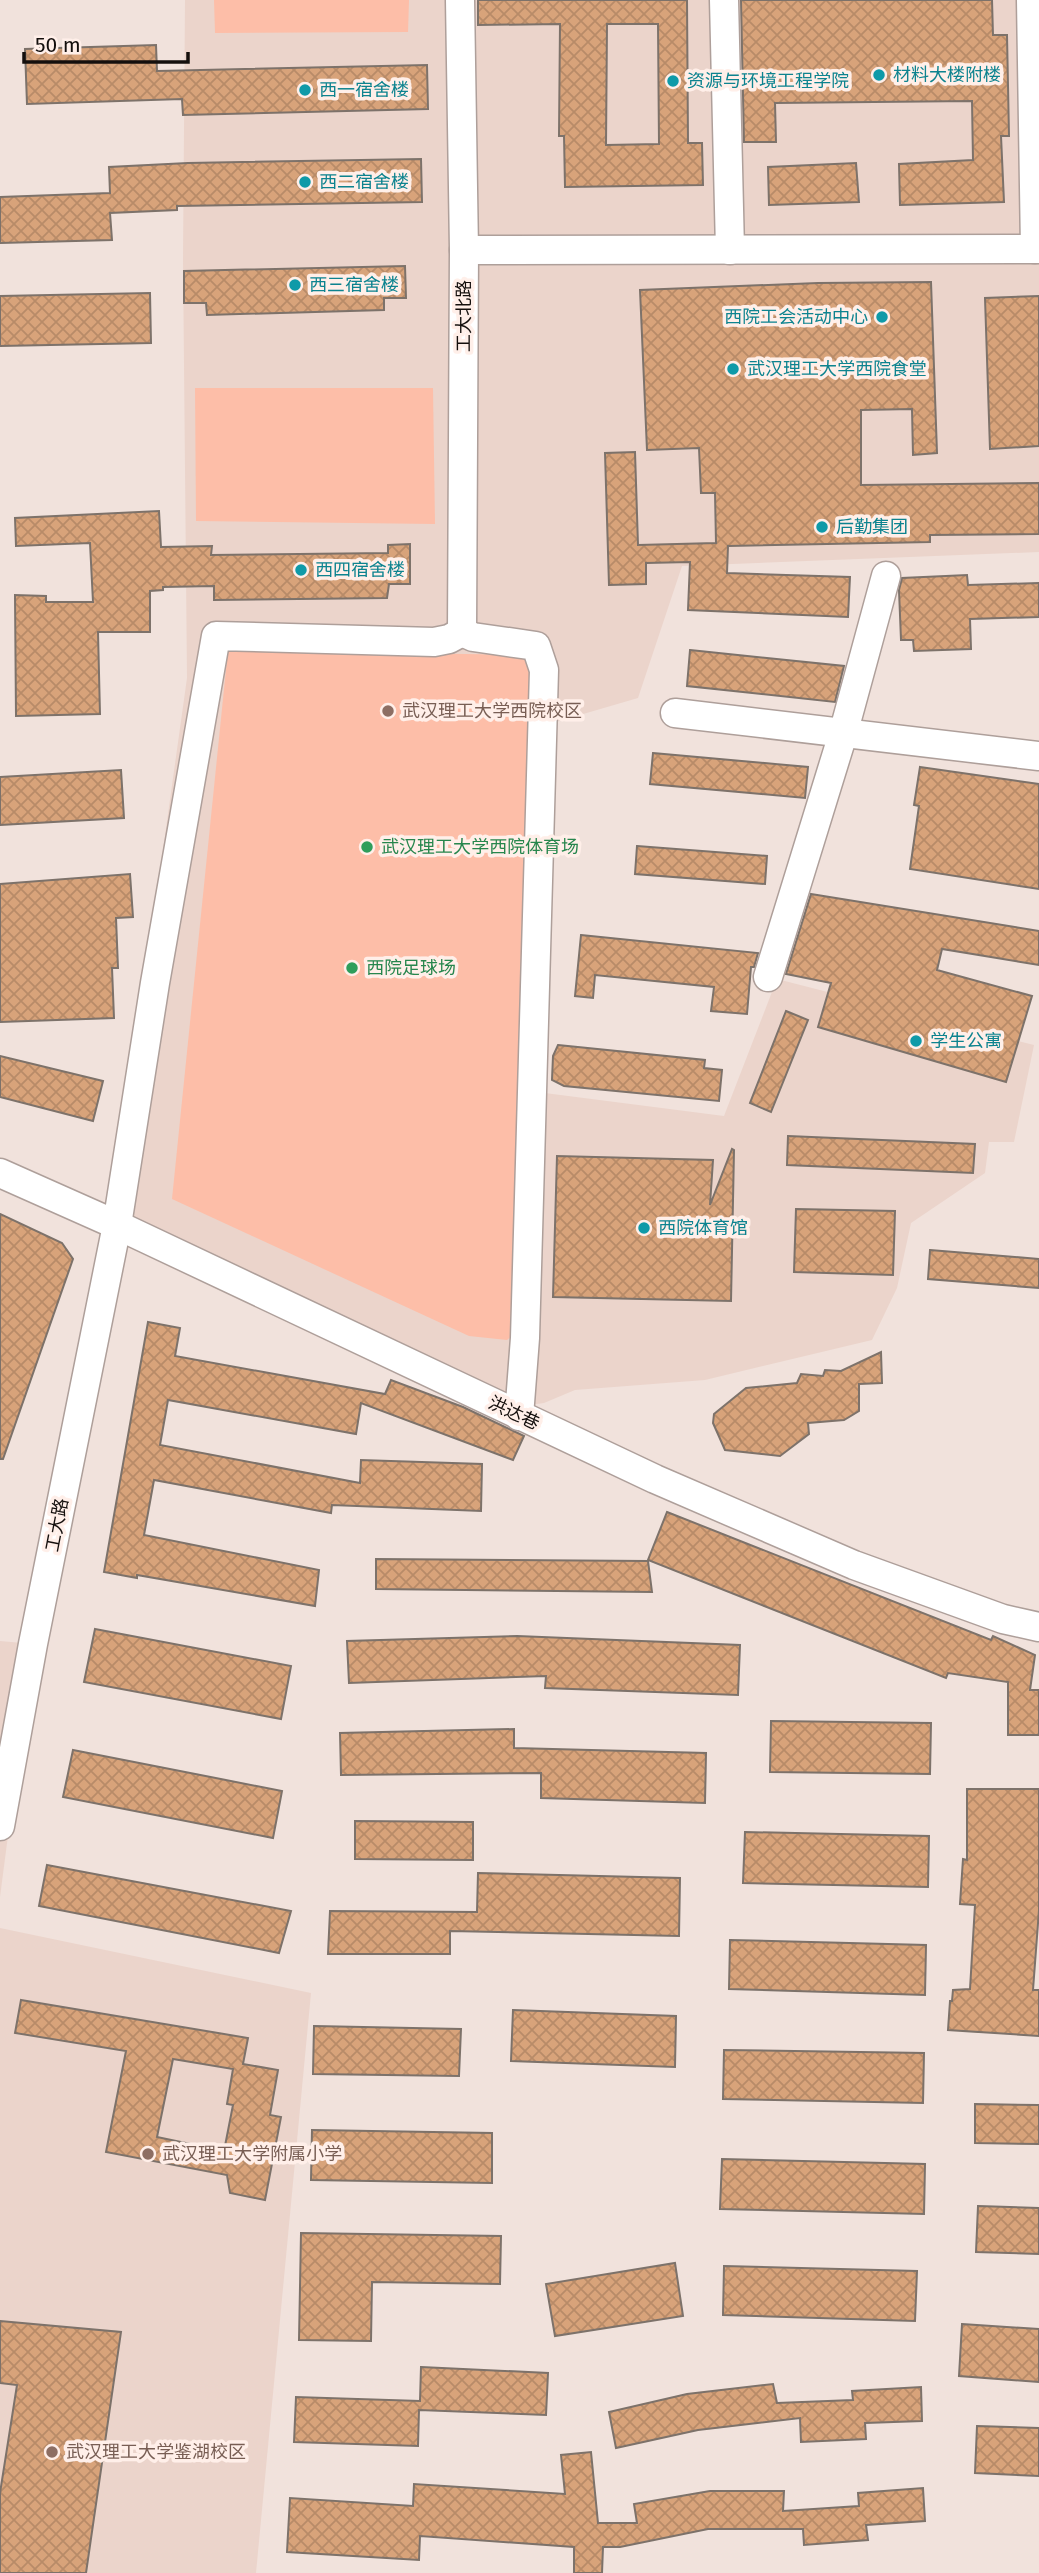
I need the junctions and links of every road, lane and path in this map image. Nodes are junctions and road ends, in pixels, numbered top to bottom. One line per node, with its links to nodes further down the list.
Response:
1 (460, 0): 5 (street, 工大北路)
2 (724, 0): 6 (street)
3 (1031, 0): 4 (street)
4 (1037, 249): 6 (street)
5 (464, 250): 6 (street); 8 (street, 工大北路)
6 (730, 250)
7 (886, 576): 10 (street)
8 (462, 632): 14 (street, 工大路); 15 (street)
9 (676, 713): 10 (street)
10 (843, 733): 11 (street); 12 (street)
11 (1039, 756)
12 (768, 976)
13 (0, 1173): 14 (street, 洪达巷)
14 (117, 1225): 15 (street, 洪达巷); 17 (street, 工大路)
15 (519, 1416): 16 (street, 洪达巷)
16 (1039, 1627)
17 (0, 1826)

